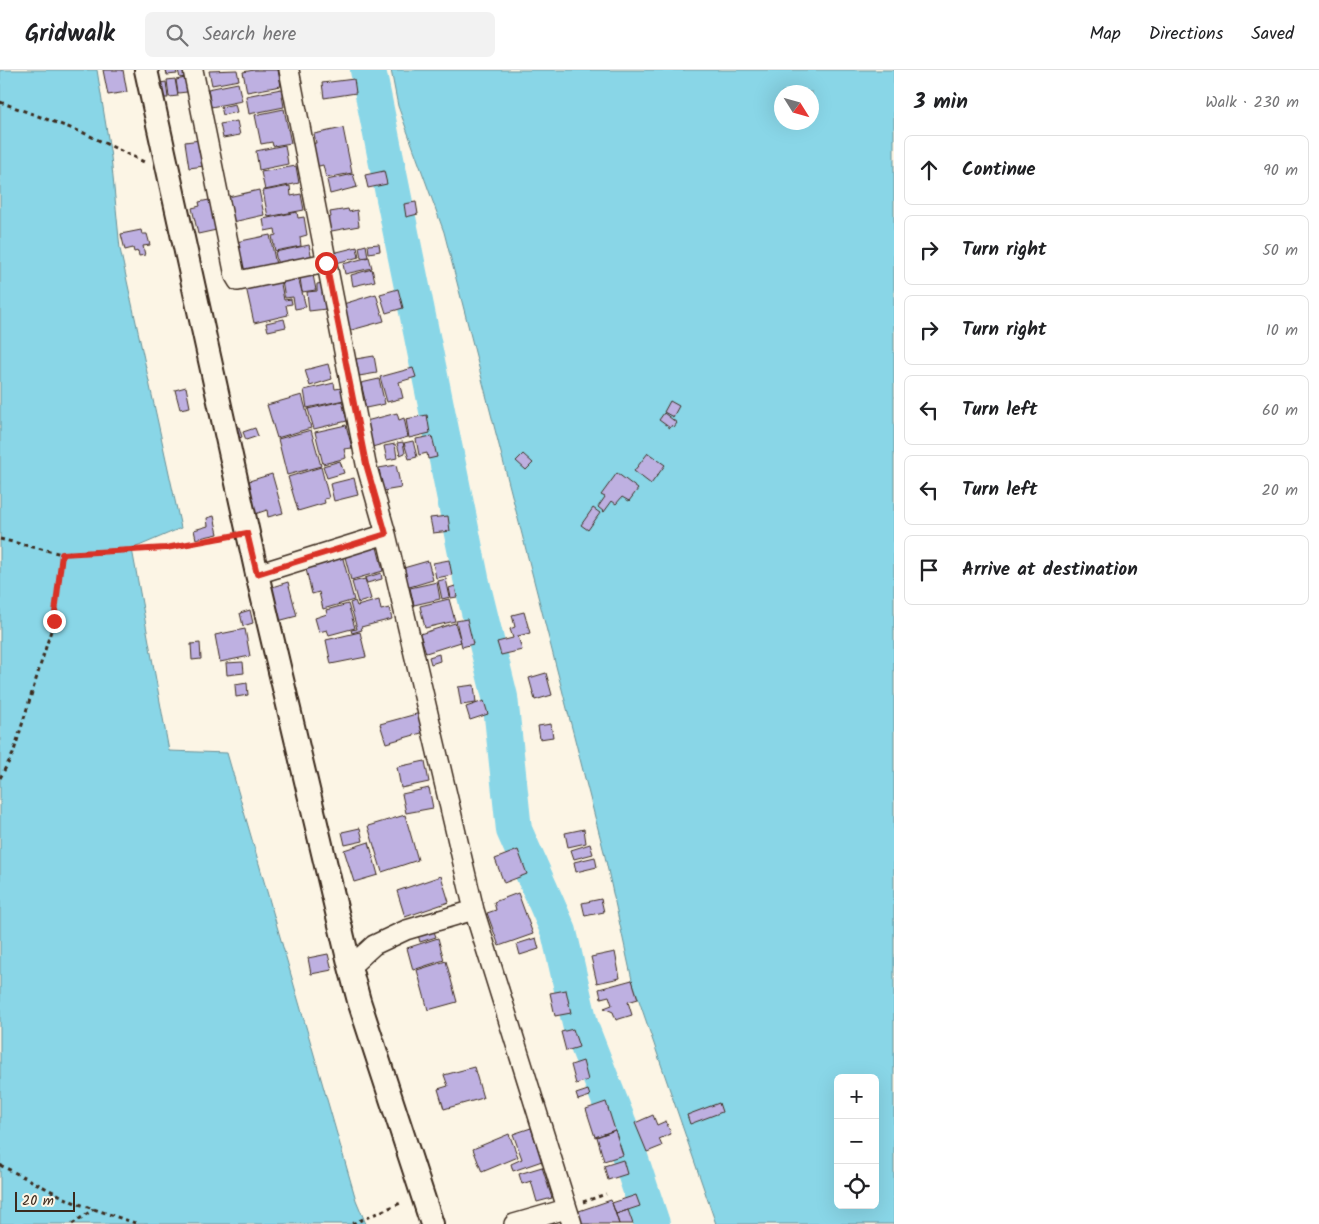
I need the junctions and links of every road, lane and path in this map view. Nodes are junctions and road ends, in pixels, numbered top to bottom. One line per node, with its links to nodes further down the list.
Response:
1 (146, 70): 5 (street)
2 (193, 70): 6 (street)
3 (289, 70): 6 (street)
4 (0, 102): 5 (path)
5 (169, 175): 7 (street)
6 (326, 263): 8 (street)
7 (247, 533): 10 (path); 11 (street)
8 (386, 534): 11 (street); 13 (street)
9 (0, 538): 10 (path)
10 (62, 554): 12 (path)
11 (257, 574): 14 (street)
12 (0, 778)
13 (474, 910): 14 (street); 18 (street)
14 (350, 967): 16 (street)
15 (0, 1165): 17 (path)
16 (422, 1193): 21 (path); 22 (street)
17 (94, 1209): 19 (path); 20 (path)
18 (569, 1217): 23 (street)
19 (72, 1224)
20 (138, 1224)
21 (352, 1224)
22 (432, 1224)
23 (514, 1224)

